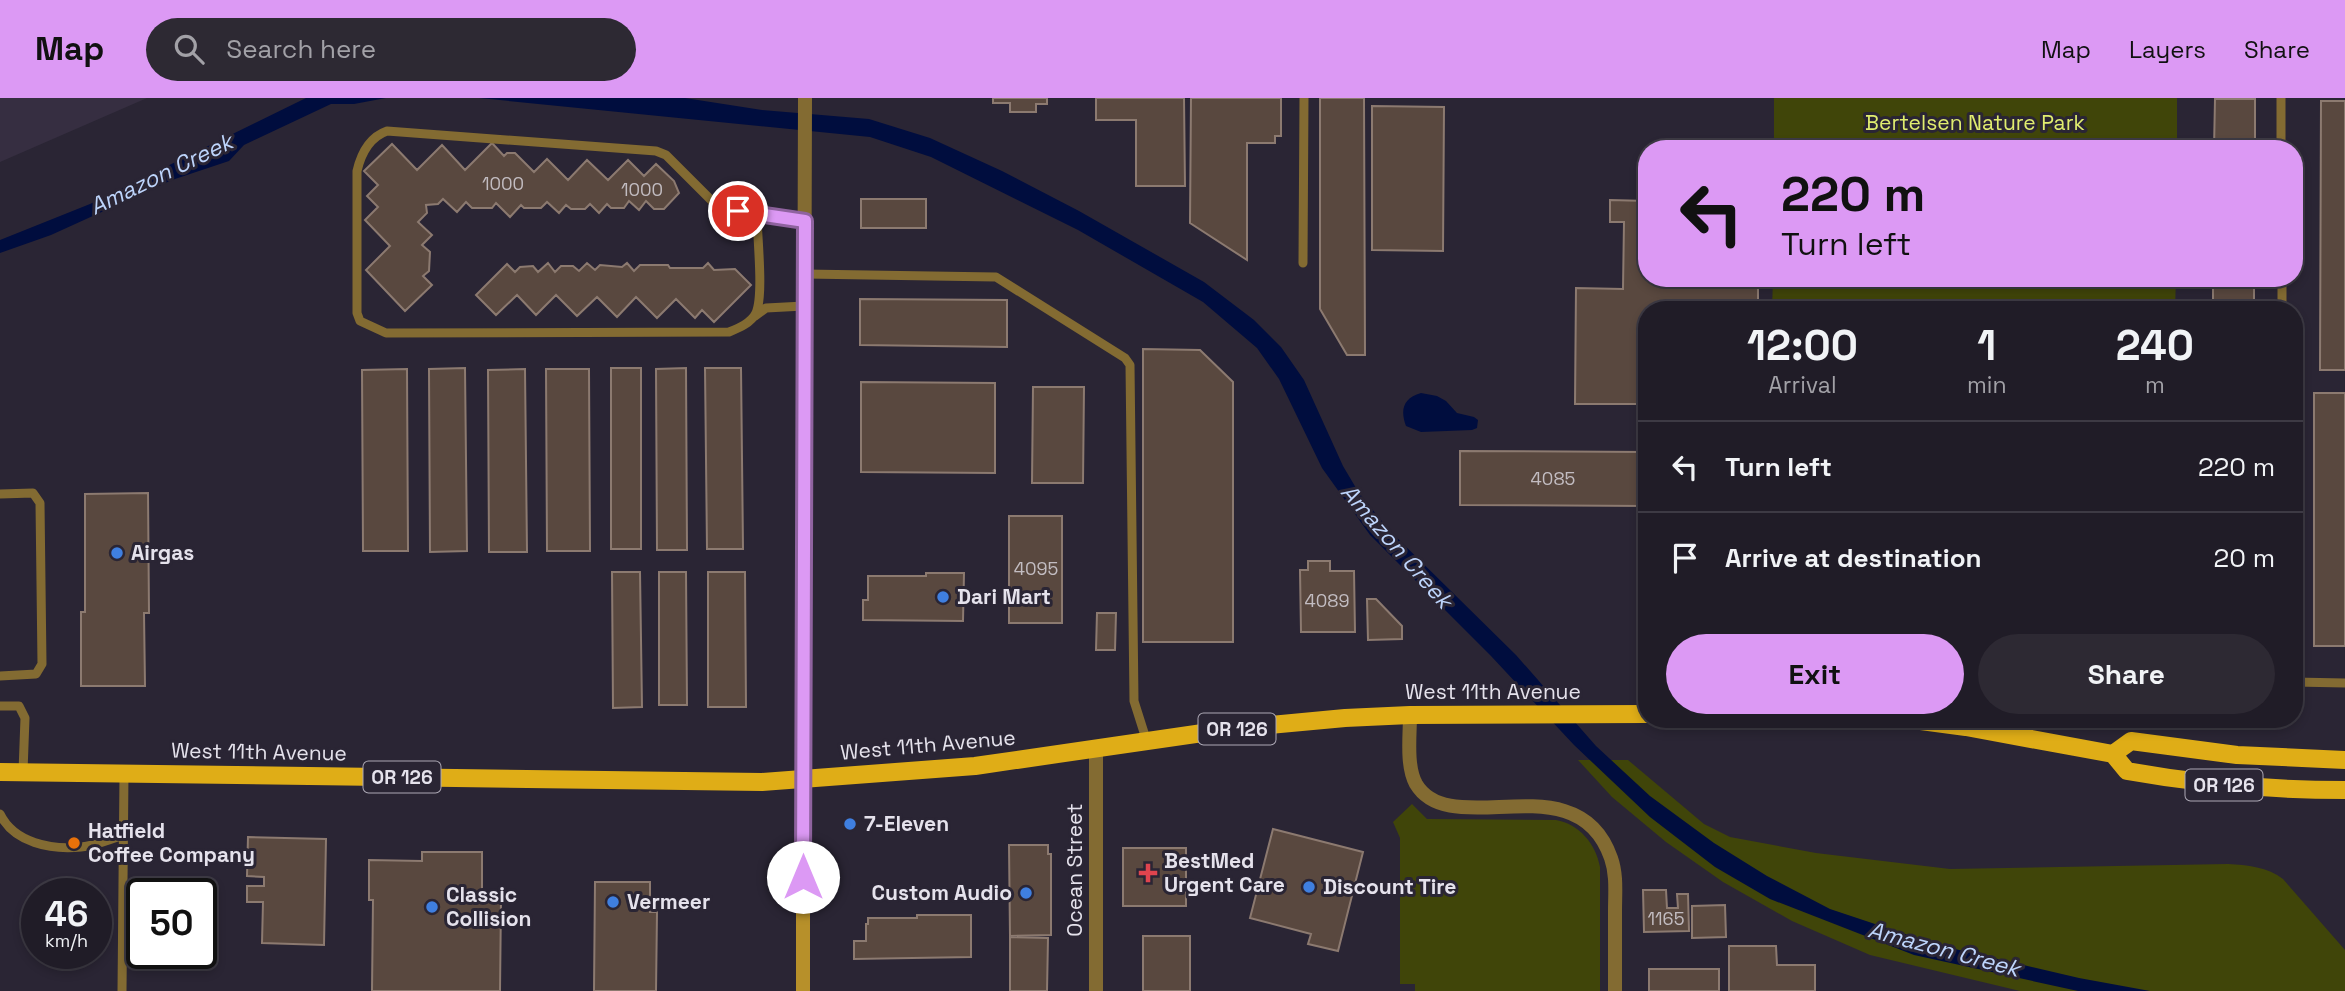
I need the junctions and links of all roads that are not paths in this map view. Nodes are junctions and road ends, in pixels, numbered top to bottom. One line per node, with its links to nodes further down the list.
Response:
1 (805, 98): 6 (street)
2 (1304, 98): 7 (lane)
3 (2281, 98): 4 (lane)
4 (2281, 140)
5 (757, 214): 6 (lane); 9 (lane); 12 (lane)
6 (805, 221): 8 (street)
7 (1303, 262)
8 (805, 274): 10 (street); 23 (lane)
9 (758, 301): 11 (lane); 12 (lane)
10 (804, 306): 11 (lane); 30 (street)
11 (766, 309): 12 (lane)
12 (754, 317)
13 (0, 494): 14 (lane)
14 (0, 676)
15 (2303, 682): 16 (lane)
16 (2345, 683)
17 (0, 706): 28 (lane)
18 (1638, 714): 19 (main road, West 11th Avenue / OR 126)
19 (1410, 715): 23 (main road, West 11th Avenue / OR 126); 37 (street)
20 (1964, 728): 22 (main road, OR 126)
21 (2024, 728): 22 (lane)
22 (2022, 737): 25 (main road, OR 126)
23 (1147, 741): 24 (main road, West 11th Avenue / OR 126)
24 (1096, 749): 30 (main road, West 11th Avenue / OR 126); 36 (street, Ocean Street)
25 (2113, 754): 26 (main road, OR 126); 31 (main road, OR 126)
26 (2345, 760)
27 (0, 772): 28 (main road, West 11th Avenue / OR 126)
28 (23, 772): 29 (main road, West 11th Avenue / OR 126)
29 (124, 773): 30 (main road, West 11th Avenue / OR 126); 33 (lane)
30 (803, 777): 35 (main road)
31 (2345, 790)
32 (0, 814): 33 (lane)
33 (124, 835): 34 (lane)
34 (122, 991)
35 (803, 991)
36 (1096, 991)
37 (1615, 991)

